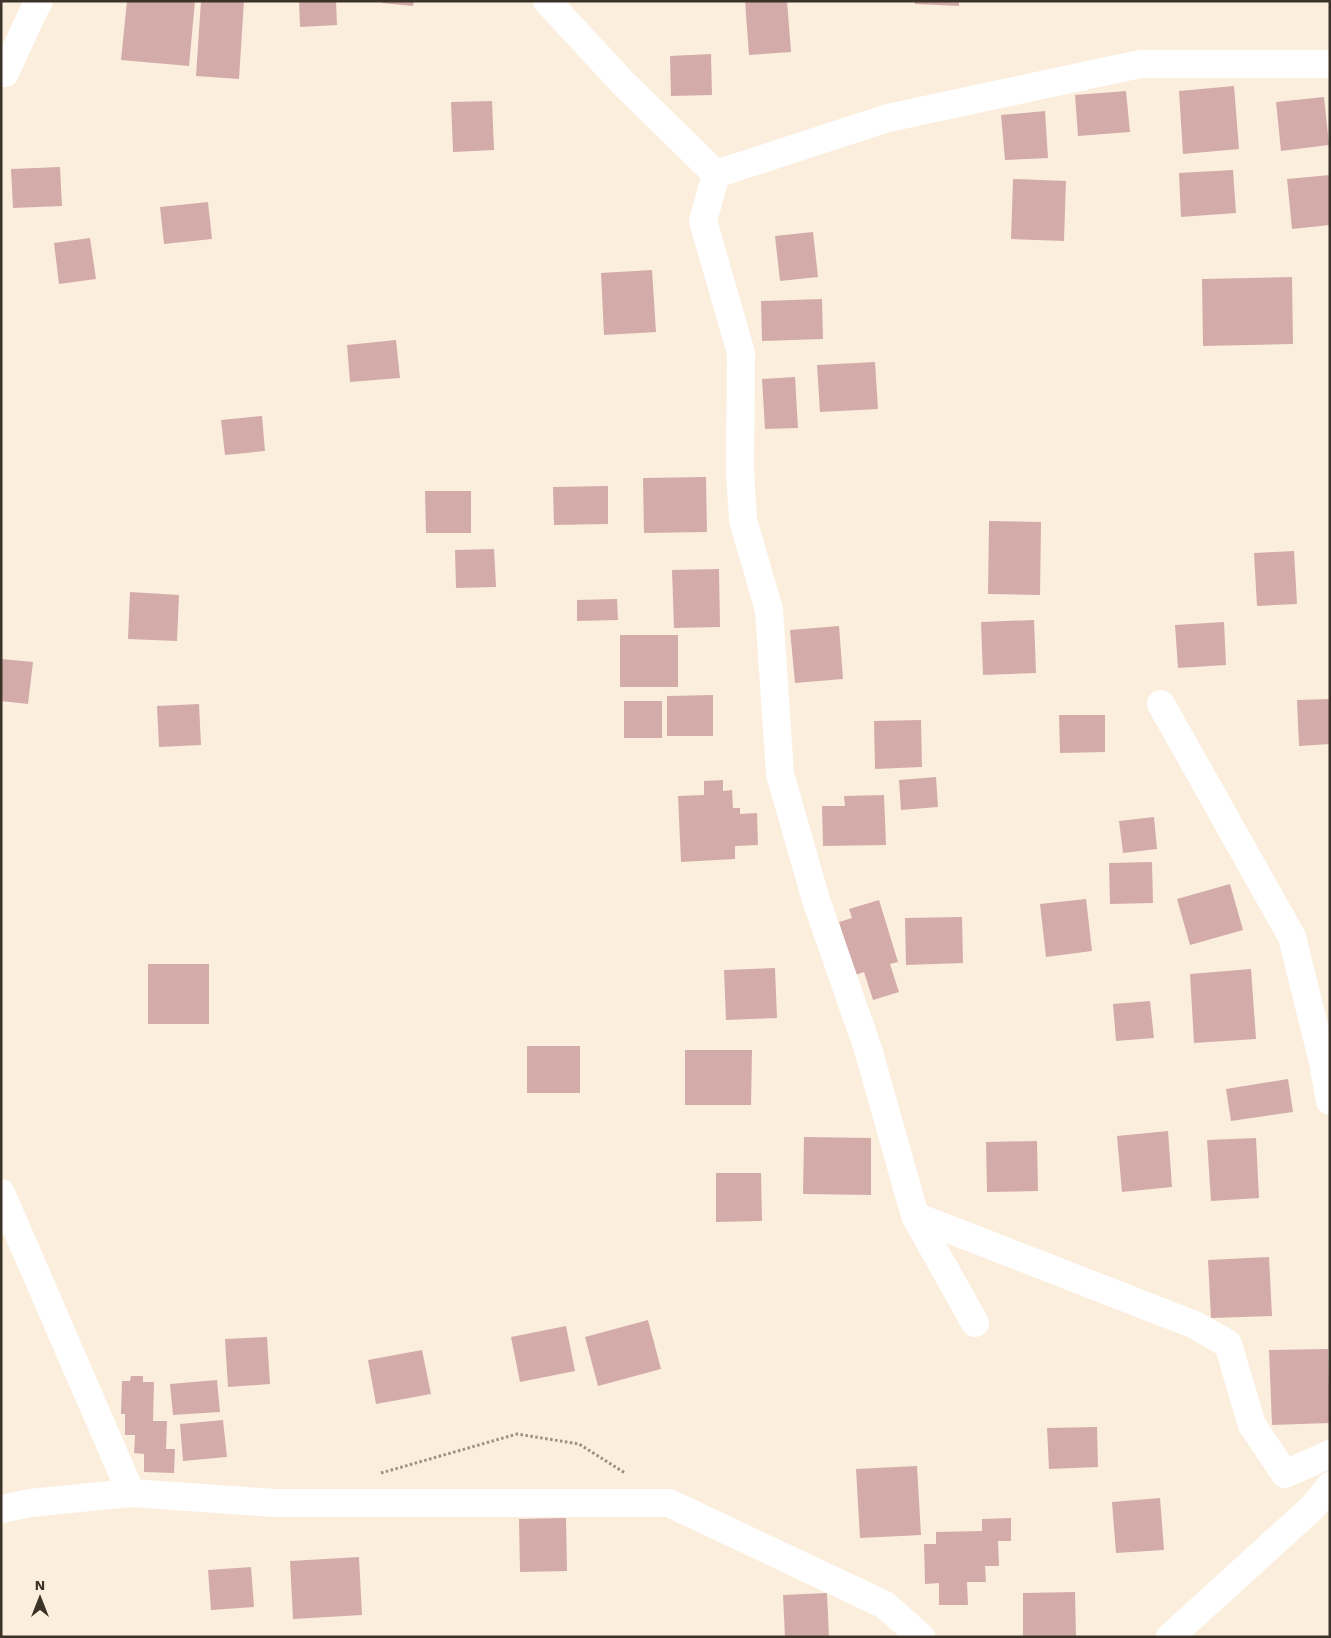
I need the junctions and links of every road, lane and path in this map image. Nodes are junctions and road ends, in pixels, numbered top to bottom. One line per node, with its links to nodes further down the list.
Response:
1 (39, 1): 4 (street)
2 (547, 1): 5 (street)
3 (1330, 64): 5 (street)
4 (1, 73)
5 (716, 174): 9 (street)
6 (1161, 704): 7 (street)
7 (1330, 1101)
8 (1, 1193): 15 (street)
9 (915, 1216): 10 (street); 11 (street)
10 (976, 1323)
11 (1330, 1454)
12 (377, 1474): 13 (path)
13 (628, 1476)
14 (1330, 1486): 18 (street)
15 (131, 1493): 16 (street); 17 (street)
16 (1, 1509)
17 (921, 1637)
18 (1170, 1637)

